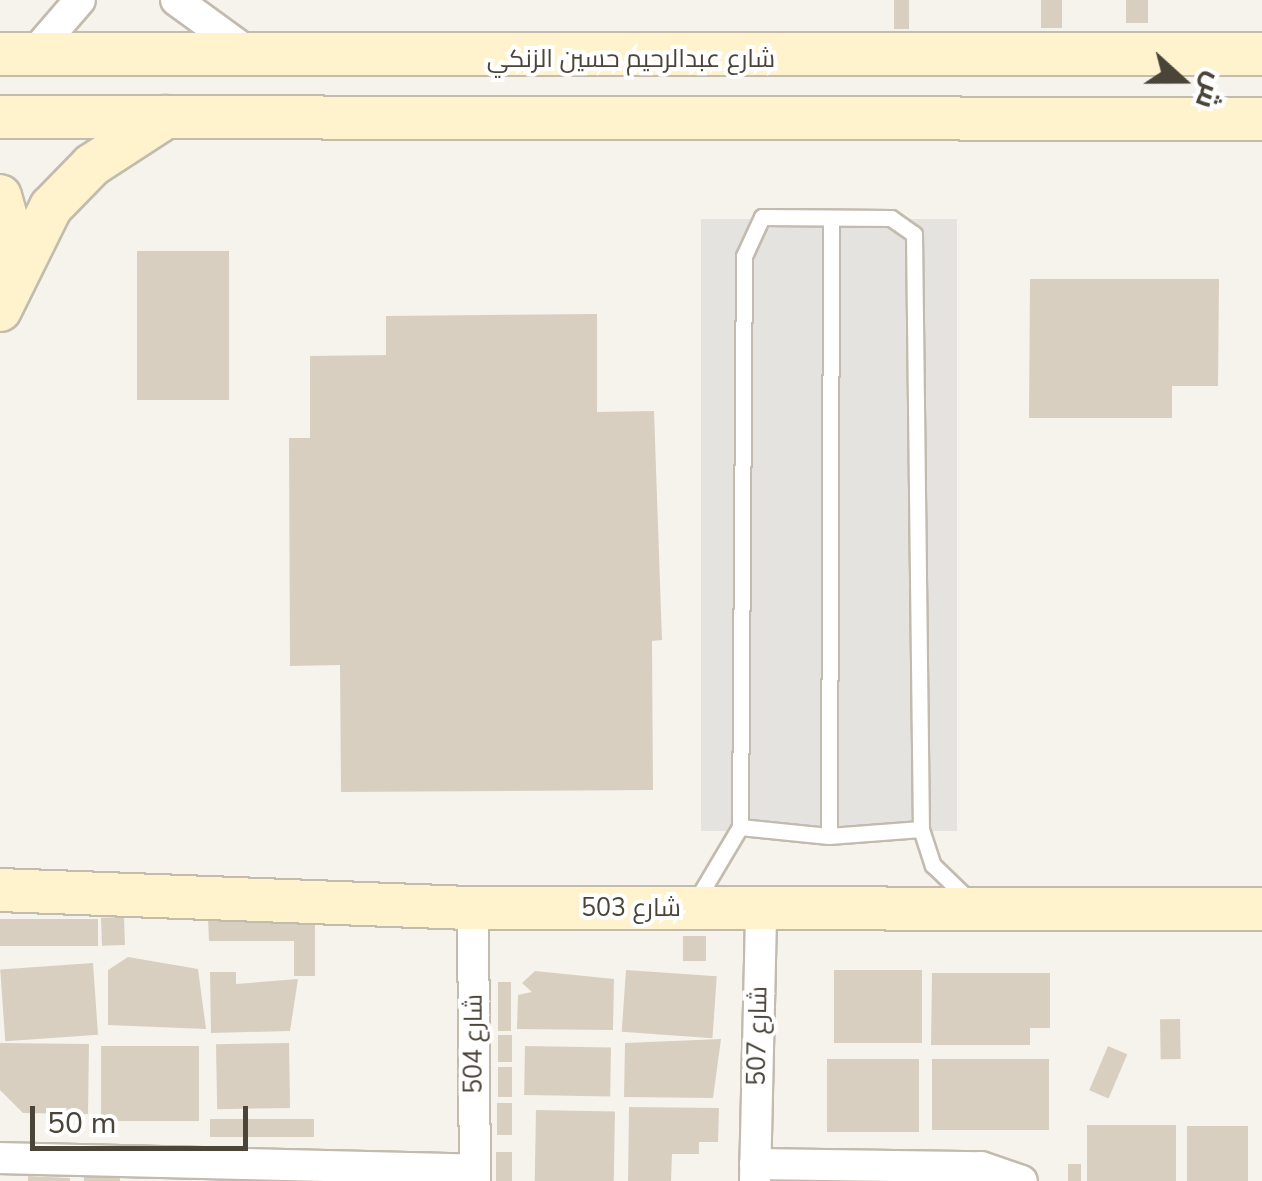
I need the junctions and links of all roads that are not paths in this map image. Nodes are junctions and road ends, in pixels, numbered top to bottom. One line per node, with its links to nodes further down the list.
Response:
1 (80, 0): 3 (street)
2 (176, 0): 5 (street)
3 (18, 52): 5 (street, شارع عبدالرحيم حسين الزنكي)
4 (1262, 54): 6 (street, شارع عبدالرحيم حسين الزنكي)
5 (261, 58): 6 (street, شارع عبدالرحيم حسين الزنكي)
6 (1050, 60): 10 (street)
7 (171, 115): 8 (street); 10 (street); 13 (street)
8 (0, 117)
9 (1262, 119): 10 (street)
10 (1050, 121)
11 (0, 196): 13 (street)
12 (831, 218): 15 (lane); 16 (lane); 17 (lane)
13 (18, 260): 14 (street)
14 (0, 310)
15 (740, 827): 17 (lane); 22 (lane)
16 (920, 829): 17 (lane); 19 (lane)
17 (829, 836)
18 (0, 890): 21 (street, شارع 503)
19 (974, 903): 20 (street, شارع 503); 23 (street, شارع 503)
20 (761, 907): 22 (street, شارع 503); 25 (street, شارع 507)
21 (474, 908): 22 (street, شارع 503); 27 (street, شارع 504)
22 (689, 908)
23 (1262, 909)
24 (0, 1158): 26 (street)
25 (755, 1173): 28 (street, شارع 507)
26 (184, 1175): 27 (street)
27 (475, 1176)
28 (1022, 1181)

